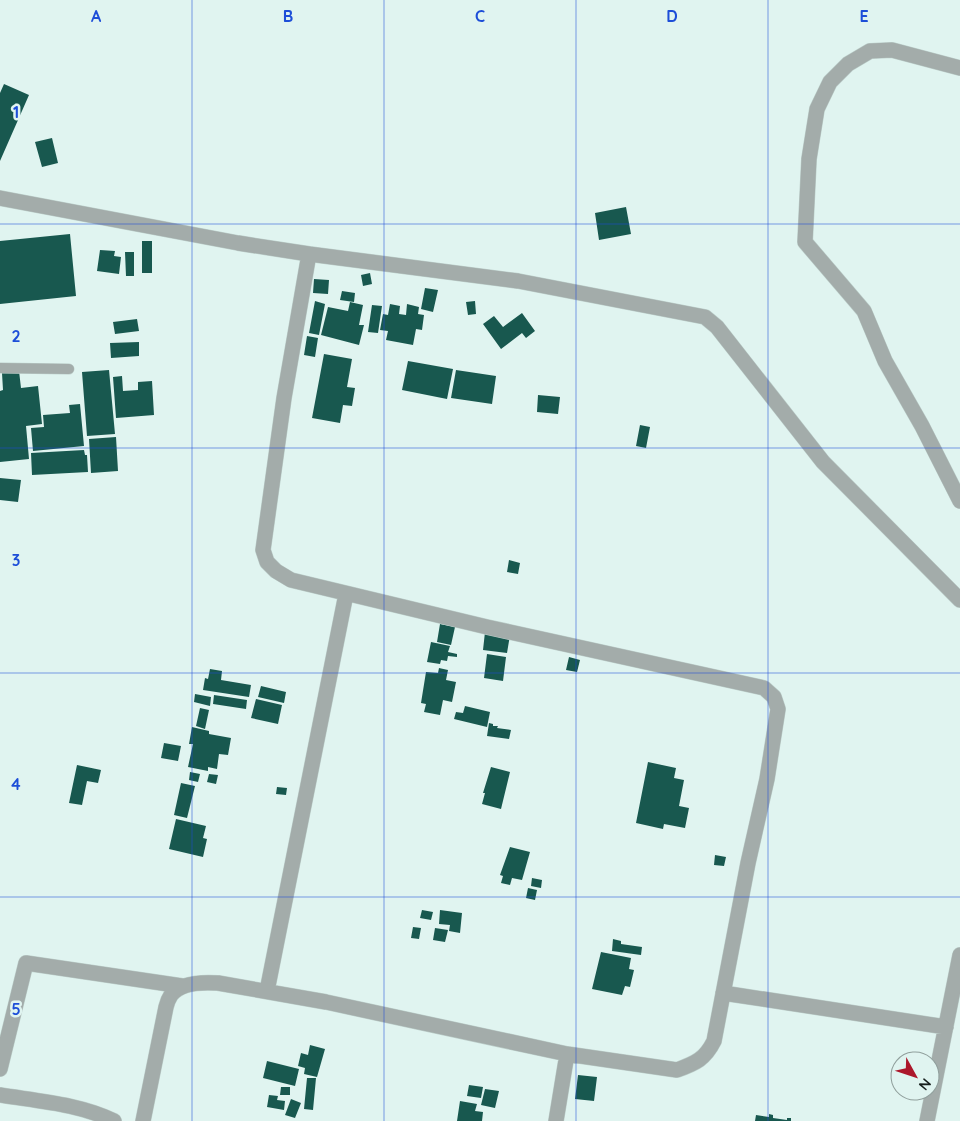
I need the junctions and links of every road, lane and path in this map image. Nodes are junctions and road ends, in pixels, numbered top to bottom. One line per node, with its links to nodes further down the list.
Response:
1 (960, 68): 6 (street)
2 (0, 198): 3 (street)
3 (309, 254): 7 (street); 8 (street)
4 (0, 368): 5 (lane)
5 (69, 369)
6 (960, 500)
7 (346, 594): 11 (street); 12 (street)
8 (960, 600)
9 (960, 955): 13 (street)
10 (182, 986): 11 (street); 15 (street); 18 (street)
11 (267, 991): 14 (street)
12 (723, 993): 13 (street); 14 (street)
13 (946, 1027): 20 (street)
14 (567, 1054): 19 (street)
15 (0, 1069)
16 (0, 1095): 17 (street)
17 (114, 1121)
18 (143, 1121)
19 (556, 1121)
20 (927, 1121)

